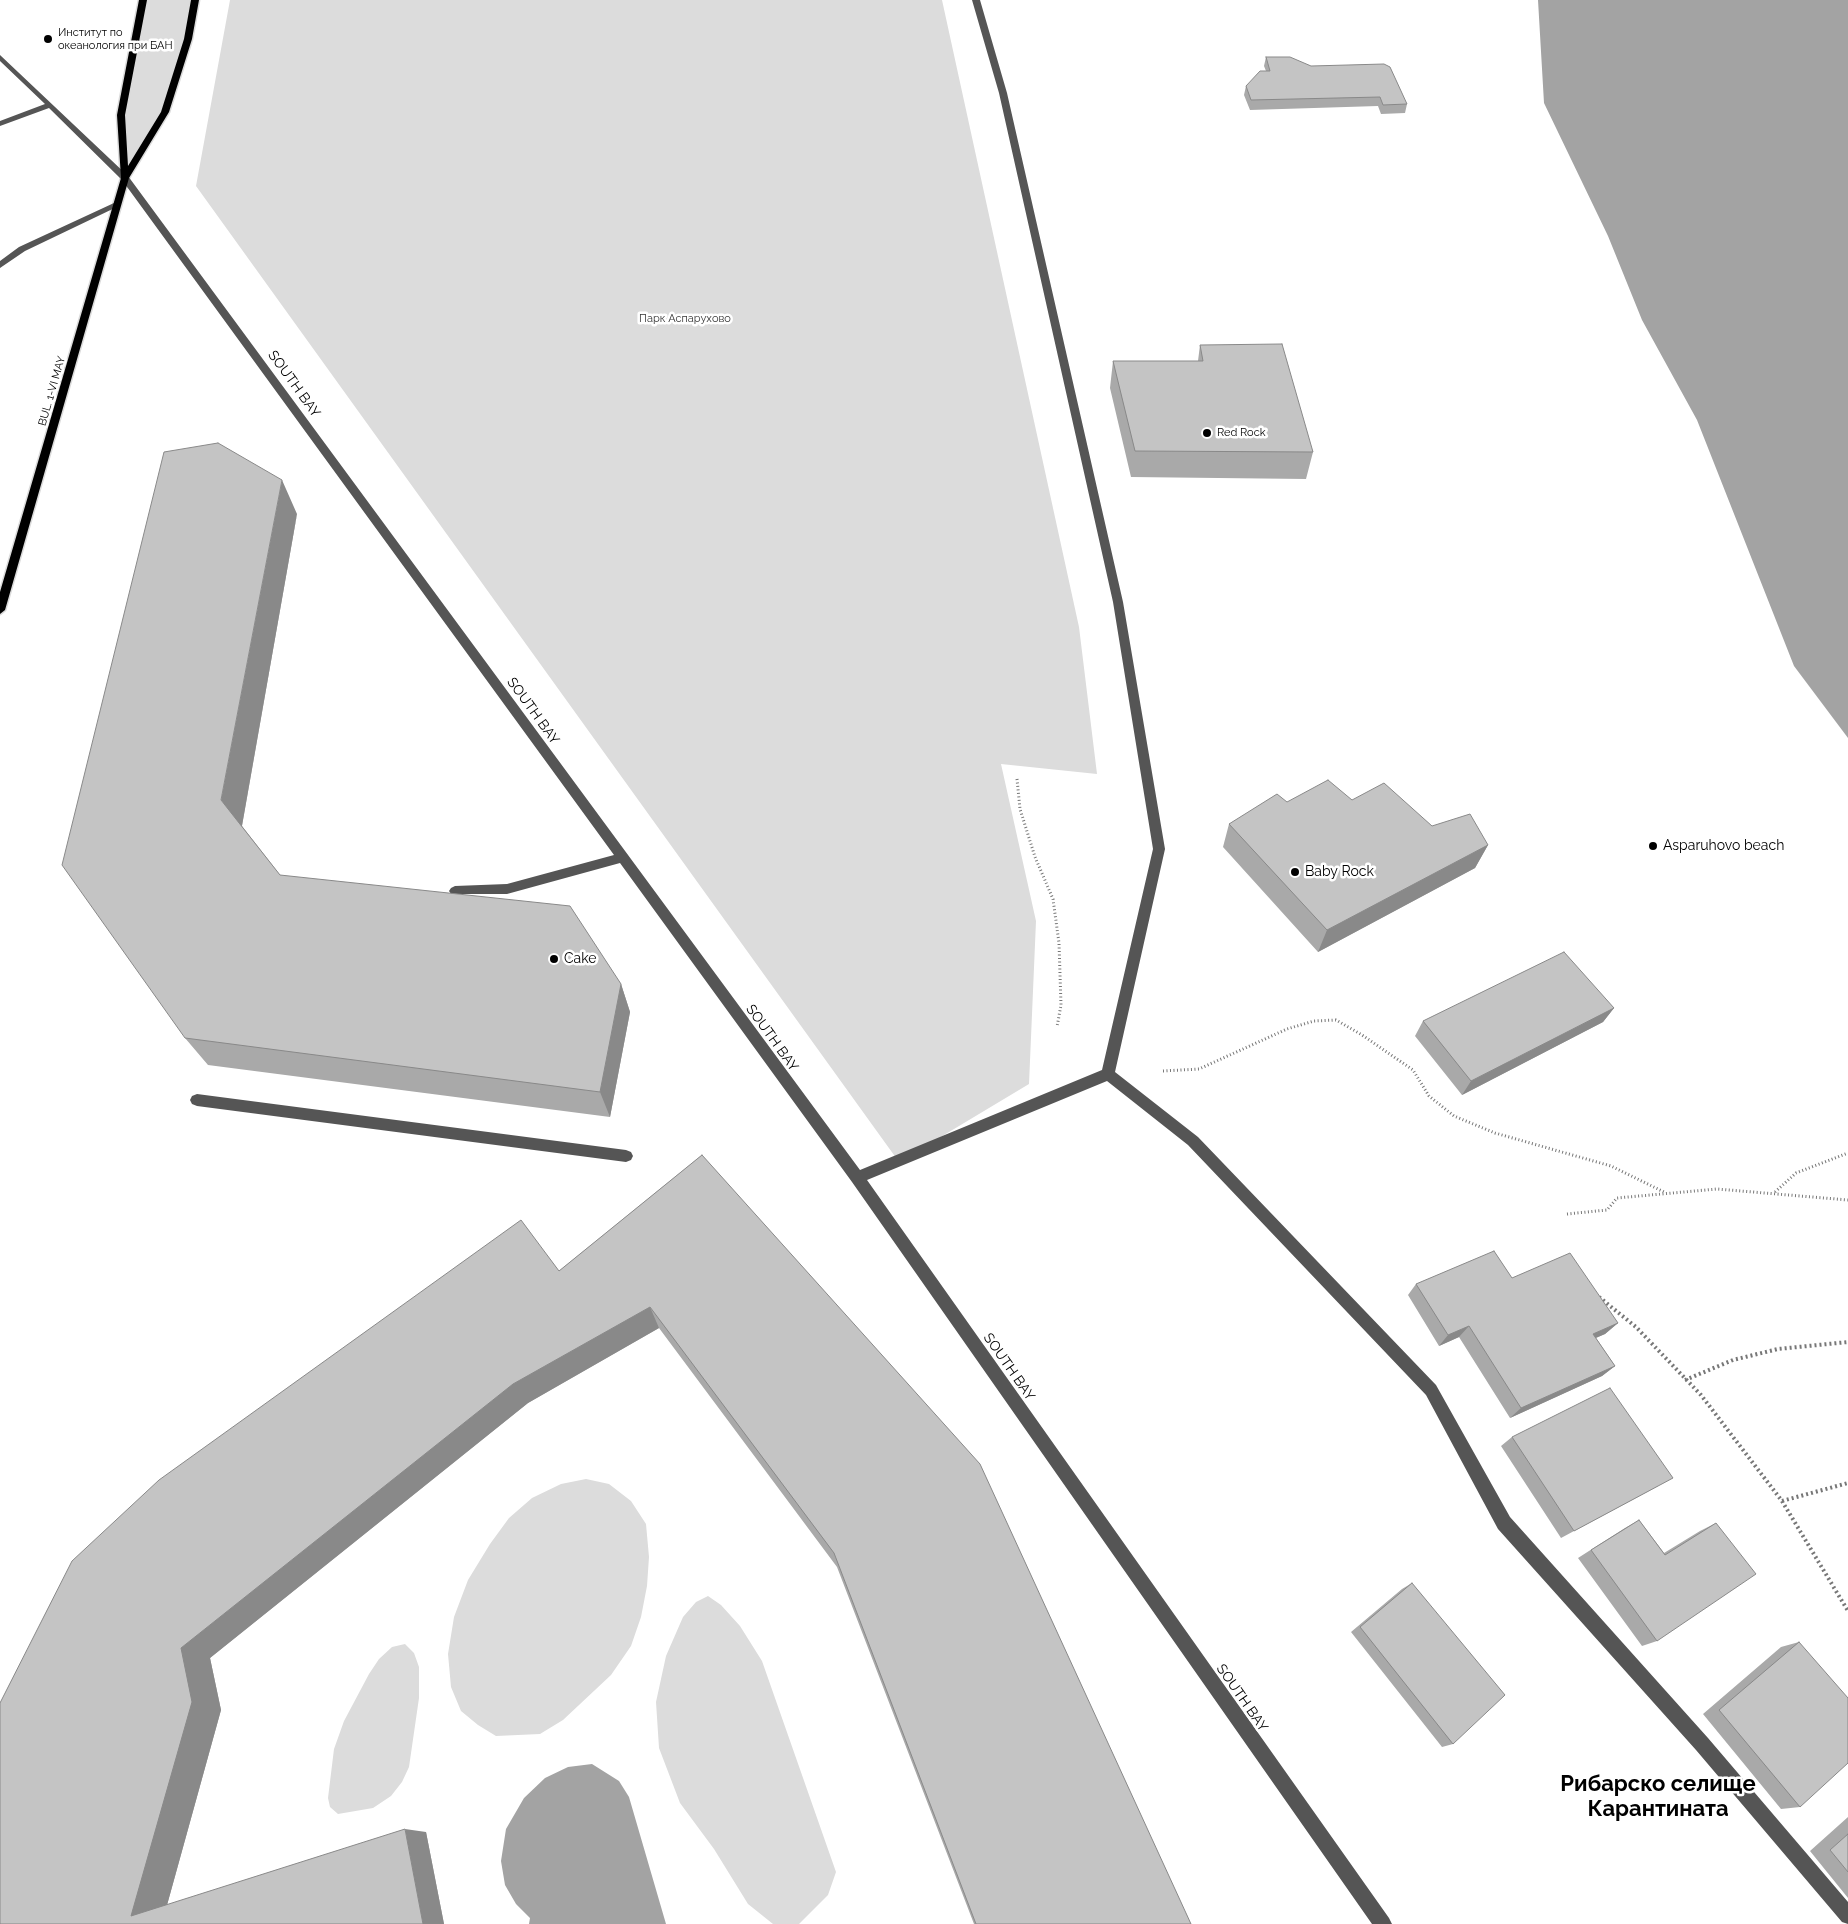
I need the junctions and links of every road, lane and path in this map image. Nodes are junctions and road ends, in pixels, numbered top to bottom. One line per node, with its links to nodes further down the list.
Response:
1 (143, 0): 7 (main road, BUL. 1-VI MAY)
2 (195, 0): 7 (main road, BUL. 1-VI MAY)
3 (976, 0): 15 (street)
4 (0, 57): 5 (street, SOUTH BAY)
5 (50, 105): 6 (street); 7 (street, SOUTH BAY)
6 (0, 124)
7 (125, 178): 8 (main road, BUL. 1-VI MAY); 12 (street, SOUTH BAY)
8 (117, 205): 9 (street); 10 (main road, BUL. 1-VI MAY)
9 (0, 265)
10 (0, 610)
11 (1017, 779): 14 (path)
12 (622, 858): 13 (street); 19 (street, SOUTH BAY)
13 (454, 891)
14 (1057, 1027)
15 (1108, 1074): 19 (street); 20 (path); 30 (street)
16 (197, 1100): 18 (street)
17 (1848, 1153): 21 (path)
18 (626, 1156)
19 (858, 1178): 31 (street, SOUTH BAY)
20 (1664, 1192): 21 (path); 23 (path)
21 (1774, 1193): 22 (path)
22 (1848, 1200)
23 (1567, 1214)
24 (1596, 1295): 26 (path)
25 (1848, 1342): 26 (path)
26 (1685, 1380): 28 (path)
27 (1848, 1483): 28 (path)
28 (1782, 1501): 29 (path)
29 (1848, 1611)
30 (1848, 1916)
31 (1383, 1924)

